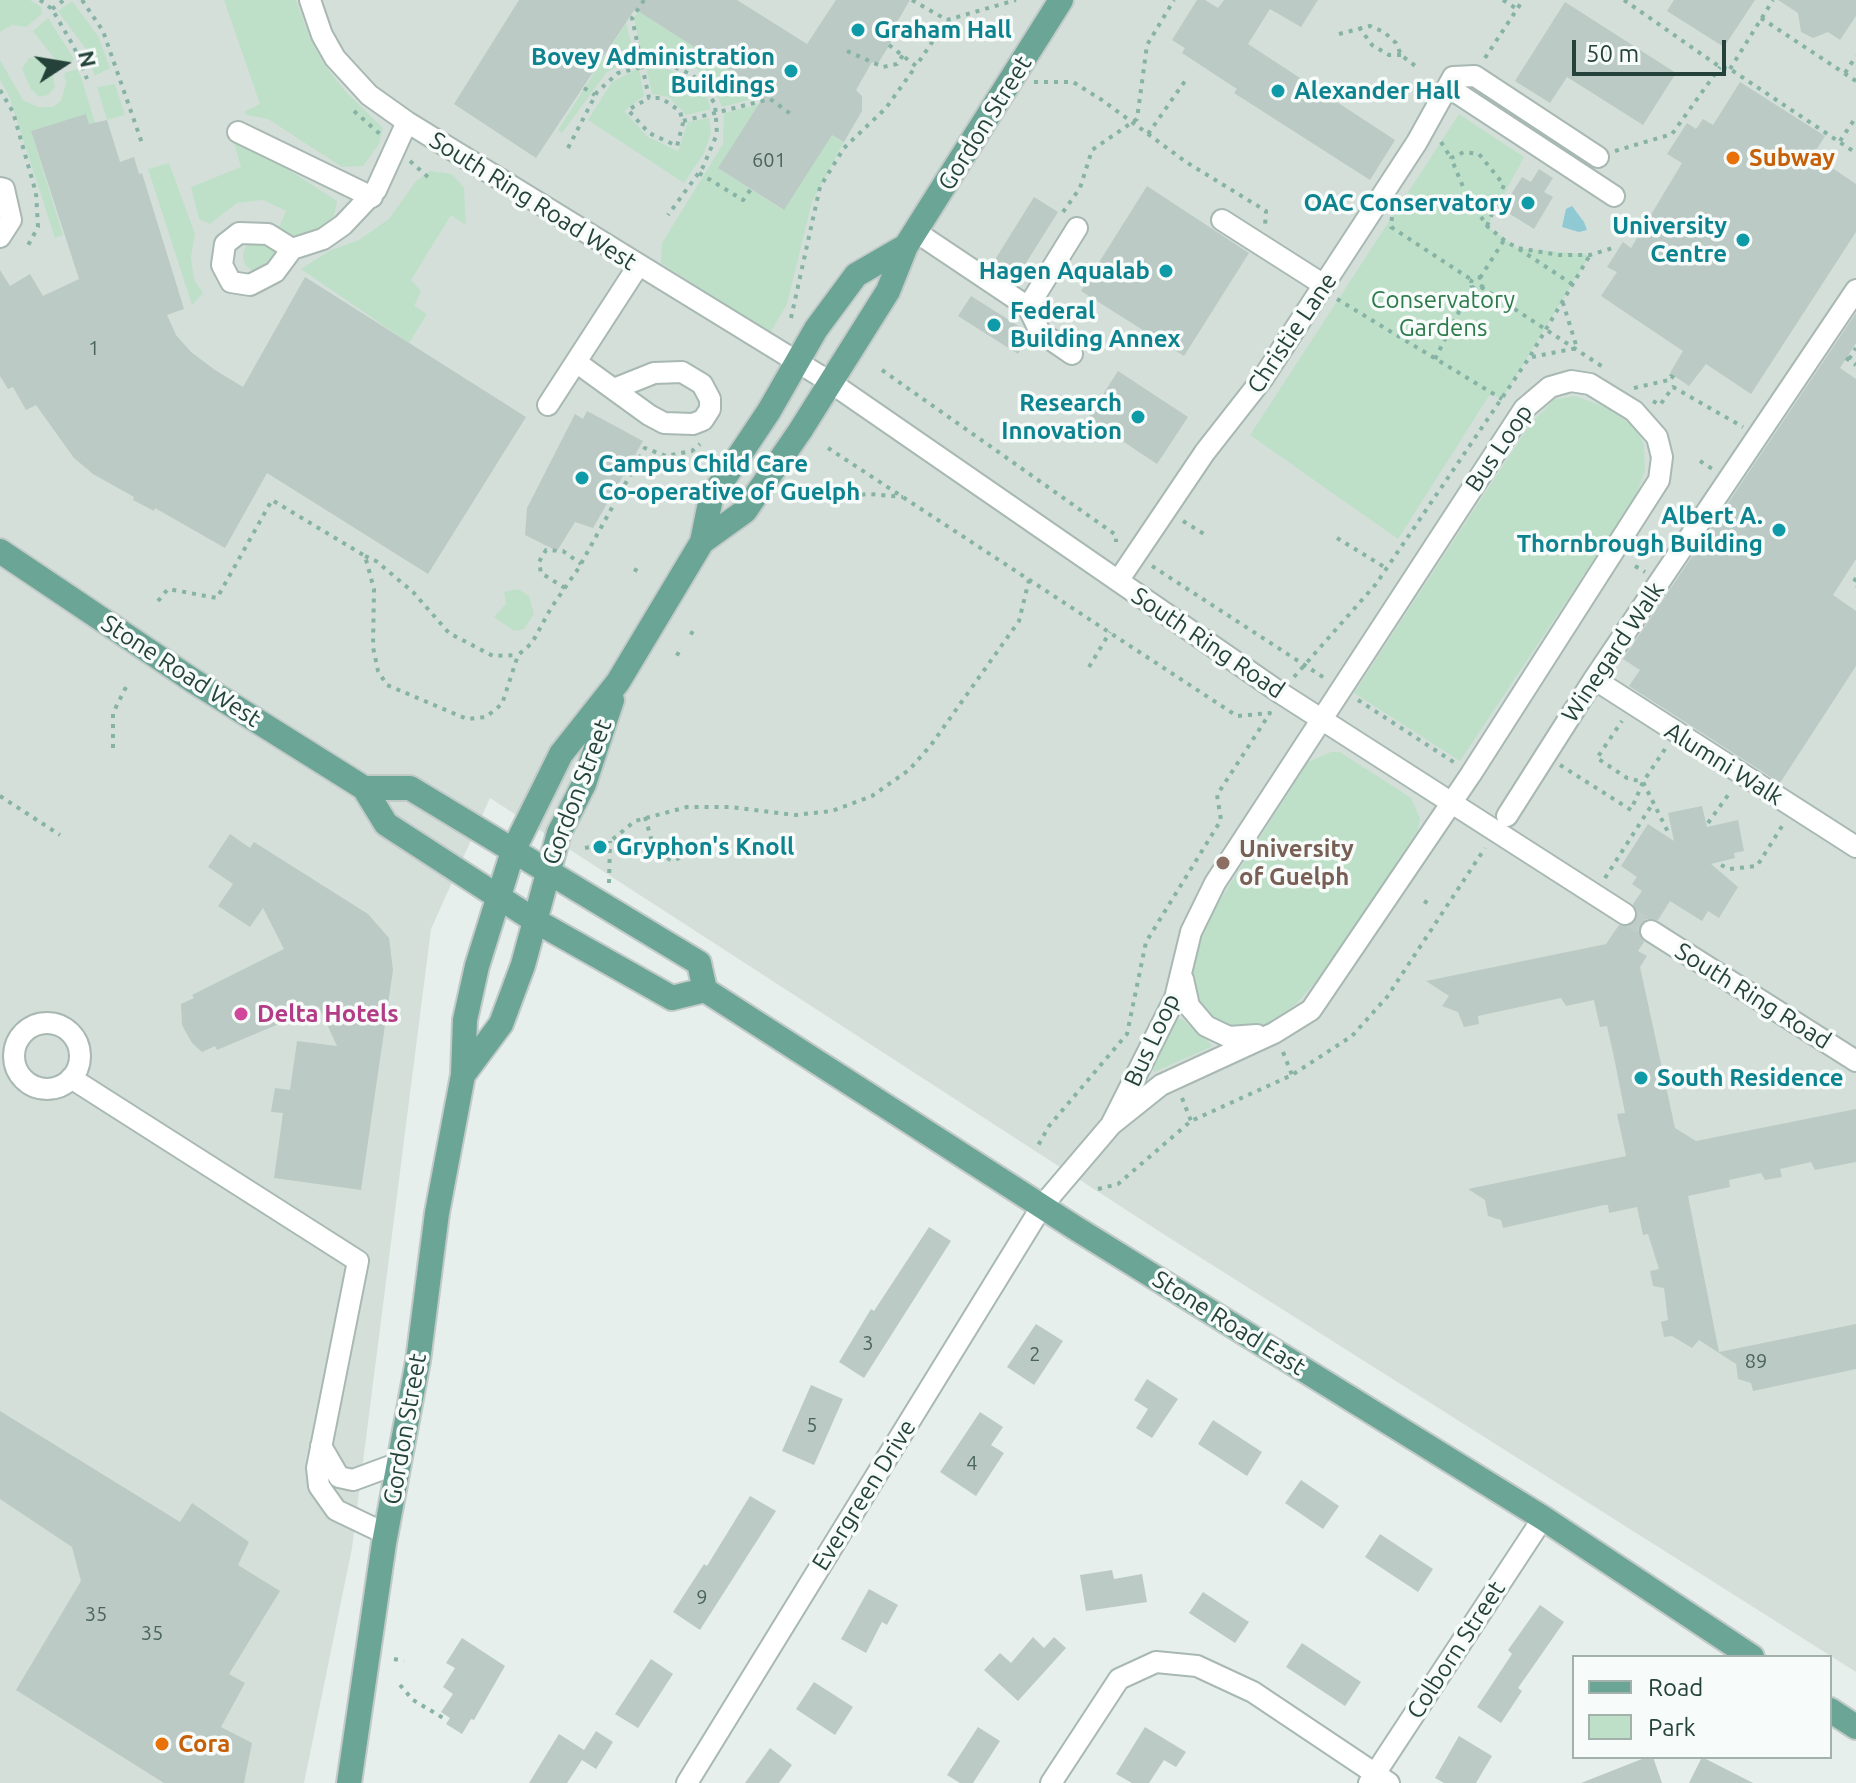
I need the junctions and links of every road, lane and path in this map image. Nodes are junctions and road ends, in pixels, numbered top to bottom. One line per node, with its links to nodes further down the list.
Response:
1 (40, 0): 14 (path)
2 (64, 0): 14 (path)
3 (82, 0): 51 (path)
4 (310, 0): 45 (street, South Ring Road West)
5 (644, 0): 26 (path)
6 (912, 0): 17 (path)
7 (1016, 0): 17 (path)
8 (1061, 0): 31 (main road, Gordon Street)
9 (1174, 0): 46 (path)
10 (1503, 0): 15 (path)
11 (1523, 0): 15 (path)
12 (1773, 0): 16 (path)
13 (1627, 1): 28 (path)
14 (52, 9): 33 (path)
15 (1517, 9): 25 (path)
16 (1761, 18): 30 (path); 32 (path)
17 (947, 20): 27 (path)
18 (1359, 27): 19 (path); 23 (path); 23 (path)
19 (1339, 34)
20 (889, 45): 22 (path)
21 (847, 51): 22 (path)
22 (903, 55): 27 (path)
23 (1401, 55): 29 (path)
24 (1856, 56): 32 (path)
25 (1480, 65)
26 (641, 66): 39 (path); 40 (path); 41 (path)
27 (916, 66): 85 (path)
28 (1720, 67): 30 (path); 54 (path)
29 (1418, 68)
30 (1730, 69): 50 (path)
31 (1017, 73): 46 (path); 68 (main road, Gordon Street)
32 (1845, 73): 35 (path)
33 (87, 79)
34 (1185, 81): 48 (path)
35 (1856, 81)
36 (1450, 82): 54 (street); 59 (street); 80 (street, Christie Lane)
37 (584, 88): 39 (path)
38 (0, 90): 72 (path)
39 (595, 95): 52 (path)
40 (649, 98): 44 (path); 44 (path)
41 (717, 112): 42 (path); 44 (path); 56 (path)
42 (791, 114)
43 (1856, 117): 50 (path)
44 (683, 121)
45 (407, 122): 60 (street); 75 (street, South Ring Road West)
46 (1133, 123): 48 (path); 64 (path)
47 (238, 132): 60 (street)
48 (1148, 134): 66 (path)
49 (1439, 140): 55 (path)
50 (1840, 141): 53 (path)
51 (143, 146)
52 (568, 148)
53 (1856, 153)
54 (1598, 157)
55 (1451, 158): 65 (path); 65 (path)
56 (699, 173): 58 (path); 62 (path)
57 (1, 185): 67 (street)
58 (751, 189)
59 (1614, 196)
60 (372, 197): 73 (street)
61 (1392, 214): 77 (path)
62 (668, 215)
63 (1222, 220): 80 (street)
64 (1073, 223): 84 (street)
65 (1487, 226): 69 (path)
66 (1265, 231)
67 (0, 237)
68 (911, 239): 84 (street); 92 (main road, Gordon Street); 95 (main road, Gordon Street)
69 (1504, 240): 71 (path); 76 (path)
70 (1616, 247): 74 (path)
71 (1517, 248): 74 (path); 78 (path)
72 (26, 249)
73 (292, 249)
74 (1590, 255): 78 (path)
75 (638, 266): 91 (street); 92 (street, South Ring Road West)
76 (1480, 278): 77 (path); 81 (path)
77 (1472, 280): 79 (path)
78 (1573, 284): 83 (path)
79 (1472, 286): 81 (path); 90 (path)
80 (1322, 287): 90 (path); 121 (street, Christie Lane)
81 (1481, 287): 86 (path)
82 (1856, 290): 102 (street, Winegard Walk)
83 (1563, 303): 86 (path); 89 (path)
84 (1028, 307): 88 (street)
85 (791, 318)
86 (1547, 328): 89 (path)
87 (1856, 348): 93 (path)
88 (1072, 354)
89 (1529, 358): 99 (path)
90 (1435, 359): 99 (path)
91 (576, 362): 98 (street); 101 (street)
92 (797, 362): 95 (street, South Ring Road); 112 (main road, Gordon Street)
93 (1856, 365)
94 (882, 370): 113 (path)
95 (830, 382): 112 (main road, Gordon Street); 121 (street, South Ring Road)
96 (1673, 387): 97 (path); 100 (path); 102 (path)
97 (1633, 388)
98 (614, 389)
99 (1502, 399): 118 (path)
100 (1661, 404)
101 (548, 405)
102 (1759, 437): 131 (street, Winegard Walk)
103 (702, 439): 116 (path)
104 (828, 448): 108 (path)
105 (1700, 461): 106 (path)
106 (1707, 465)
107 (782, 496): 108 (path)
108 (905, 497): 120 (path)
109 (1181, 520): 110 (path)
110 (1204, 534)
111 (1337, 538): 118 (path)
112 (702, 542): 133 (main road, Gordon Street)
113 (1116, 542)
114 (0, 551): 144 (main road, Stone Road West)
115 (365, 556): 124 (path); 126 (path); 126 (path)
116 (581, 564): 123 (path); 123 (path)
117 (1151, 564): 127 (path)
118 (1386, 568): 127 (path)
119 (1856, 578): 122 (path)
120 (1029, 579): 125 (path); 150 (path)
121 (1118, 581): 137 (street, South Ring Road)
122 (1856, 586)
123 (565, 588): 126 (path)
124 (158, 601)
125 (1110, 632): 128 (path); 182 (path)
126 (518, 655)
127 (1303, 664): 129 (path); 130 (path); 132 (path)
128 (1089, 667)
129 (1313, 667)
130 (1294, 677)
131 (1594, 679): 136 (street, Alumni Walk); 140 (street, Winegard Walk)
132 (1329, 681)
133 (618, 682): 158 (main road, Gordon Street); 161 (main road, Gordon Street)
134 (128, 683): 139 (path)
135 (1353, 696): 141 (path)
136 (1632, 706): 138 (street, Alumni Walk); 143 (path)
137 (1322, 719): 146 (street, South Ring Road); 146 (street, Bus Loop); 170 (street, Bus Loop)
138 (1676, 734): 142 (street, Alumni Walk); 143 (path)
139 (113, 748)
140 (1545, 756): 143 (path); 149 (street, Winegard Walk)
141 (1457, 764)
142 (1742, 776): 148 (street, Alumni Walk); 151 (path)
143 (1643, 782): 147 (path)
144 (364, 788): 158 (main road); 164 (main road, Stone Road West)
145 (0, 796): 153 (path)
146 (1452, 801): 163 (street, South Ring Road); 172 (street, Bus Loop)
147 (1653, 803): 152 (path); 163 (path)
148 (1794, 808): 155 (street, Alumni Walk); 160 (path)
149 (1507, 816)
150 (645, 817): 154 (path); 159 (path)
151 (1708, 823)
152 (1668, 832)
153 (60, 835)
154 (610, 841): 156 (path); 162 (path)
155 (1856, 847)
156 (585, 848)
157 (1485, 848): 177 (path)
158 (513, 851): 161 (main road); 164 (main road, Gordon Street)
159 (665, 856)
160 (1721, 865)
161 (546, 871): 168 (main road, Gordon Street); 171 (main road)
162 (609, 883)
163 (1594, 895): 167 (street, South Ring Road)
164 (500, 898): 168 (main road, Stone Road West); 176 (main road, Gordon Street)
165 (1424, 901): 166 (path)
166 (1431, 905)
167 (1625, 914)
168 (534, 920): 171 (main road); 176 (main road, Gordon Street)
169 (1651, 931): 175 (street, South Ring Road)
170 (1185, 951): 172 (street, Bus Loop); 181 (street, Bus Loop)
171 (705, 990): 184 (main road, Stone Road East)
172 (1274, 1033): 181 (street, Bus Loop)
173 (9, 1034): 178 (street); 178 (street)
174 (1283, 1052): 177 (path)
175 (1856, 1061)
176 (463, 1075): 186 (main road, Gordon Street)
177 (1292, 1075): 180 (path)
178 (71, 1078): 185 (street)
179 (1180, 1095): 180 (path)
180 (1191, 1121): 183 (path)
181 (1111, 1125): 184 (street, Bus Loop)
182 (1036, 1149)
183 (1098, 1189)
184 (1042, 1206): 187 (main road, Stone Road East); 198 (street, Evergreen Drive)
185 (321, 1446): 186 (street); 188 (street)
186 (399, 1463): 188 (main road, Gordon Street)
187 (1543, 1518): 189 (main road, Stone Road East); 196 (street, Colborn Street)
188 (386, 1534): 197 (main road, Gordon Street)
189 (1749, 1655)
190 (394, 1659): 191 (path)
191 (404, 1661)
192 (390, 1686): 194 (path)
193 (1832, 1711): 195 (main road)
194 (445, 1719)
195 (1856, 1727)
196 (1378, 1780): 199 (street)
197 (349, 1783)
198 (687, 1783)
199 (1051, 1783)

